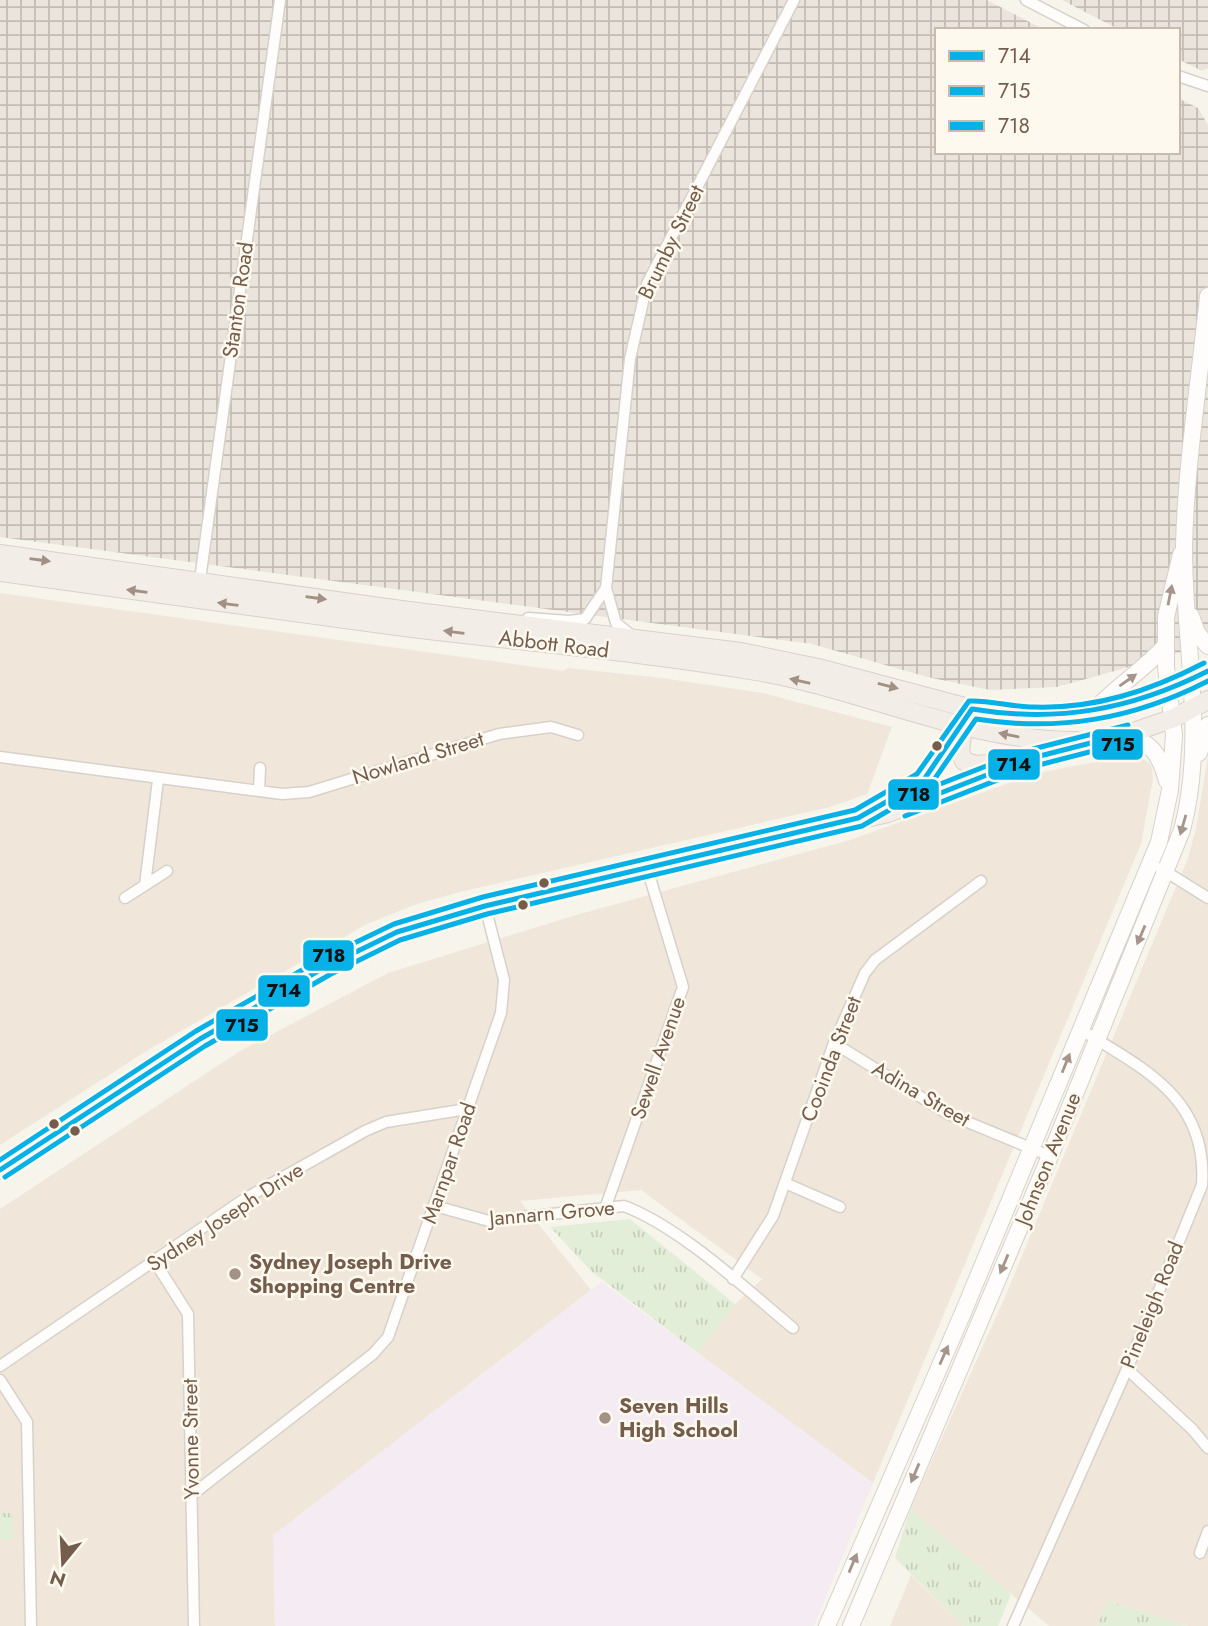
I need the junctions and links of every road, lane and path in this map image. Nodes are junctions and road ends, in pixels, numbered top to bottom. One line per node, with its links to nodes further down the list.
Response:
1 (280, 0): 12 (street, Stanton Road)
2 (794, 0): 11 (street, Brumby Street)
3 (1026, 0): 4 (street)
4 (1080, 28)
5 (1180, 77): 6 (street)
6 (1208, 86)
7 (1208, 296): 8 (main road)
8 (1184, 545): 13 (main road, Johnson Avenue); 16 (main road, Johnson Avenue, one-way to 8)
9 (0, 554): 12 (main road, Abbott Road, one-way to 12)
10 (0, 572): 12 (main road, Abbott Road, one-way to 10)
11 (606, 587): 14 (street, Brumby Street); 15 (street, Brumby Street)
12 (199, 591): 14 (main road, Abbott Road, one-way to 14); 24 (main road, Abbott Road, one-way to 12)
13 (1186, 604): 17 (main road); 19 (main road, Johnson Avenue)
14 (502, 622): 15 (main road, Abbott Road)
15 (641, 639): 24 (main road, Abbott Road, one-way to 24)
16 (1165, 646): 20 (main road, Johnson Avenue); 23 (main road, one-way to 16)
17 (1208, 646)
18 (1208, 671): 19 (main road, Abbott Road)
19 (1190, 681): 20 (main road, Abbott Road); 22 (main road, Johnson Avenue)
20 (1170, 691): 23 (main road, Abbott Road); 25 (main road, Johnson Avenue)
21 (1208, 700): 22 (main road)
22 (1192, 709): 25 (main road); 33 (main road, Johnson Avenue)
23 (1091, 714): 24 (main road, Abbott Road)
24 (967, 716): 29 (main road, Abbott Road, one-way to 24); 31 (main road); 37 (main road)
25 (1174, 718): 28 (main road); 35 (main road, Johnson Avenue)
26 (1208, 725): 33 (main road)
27 (578, 735): 36 (street, Nowland Street)
28 (1125, 735): 29 (main road); 35 (main road)
29 (1102, 741): 31 (main road)
30 (0, 757): 34 (street, Nowland Street)
31 (1028, 759): 37 (main road)
32 (260, 768): 36 (street)
33 (1194, 776): 41 (main road, Johnson Avenue, one-way to 41)
34 (158, 780): 36 (street, Nowland Street); 43 (street)
35 (1170, 790): 38 (main road, Johnson Avenue)
36 (258, 791)
37 (858, 818): 39 (main road)
38 (1152, 864): 41 (street); 47 (main road, Johnson Avenue)
39 (647, 868): 46 (main road); 56 (street, Sewell Avenue)
40 (167, 871): 43 (street)
41 (1167, 872): 45 (street); 48 (main road, Johnson Avenue, one-way to 48)
42 (981, 881): 49 (street, Cooinda Street)
43 (145, 885): 44 (street)
44 (125, 898)
45 (1208, 898)
46 (485, 906): 50 (street, Marnpar Road); 53 (main road)
47 (1080, 1029): 48 (street, Pineleigh Road); 51 (main road, Johnson Avenue, one-way to 47)
48 (1097, 1040): 52 (main road, Johnson Avenue); 62 (street, Pineleigh Road)
49 (834, 1043): 51 (street, Adina Street); 54 (street, Cooinda Street)
50 (467, 1109): 55 (street, Marnpar Road); 58 (street, Sydney Joseph Drive)
51 (1030, 1149): 52 (street, Adina Street); 70 (main road, Johnson Avenue, one-way to 51)
52 (1050, 1156): 71 (main road, Johnson Avenue, one-way to 71)
53 (0, 1170)
54 (785, 1183): 57 (street); 59 (street, Cooinda Street)
55 (435, 1206): 56 (street, Jannarn Grove); 65 (street, Marnpar Road)
56 (606, 1206): 59 (street, Jannarn Grove)
57 (840, 1208)
58 (155, 1262): 61 (street, Sydney Joseph Drive); 65 (street, Yvonne Street)
59 (733, 1279): 60 (street, Jannarn Grove)
60 (793, 1328)
61 (0, 1366)
62 (1127, 1369): 64 (street); 72 (street, Pineleigh Road)
63 (0, 1380): 68 (street)
64 (1208, 1448)
65 (193, 1494): 69 (street, Yvonne Street)
66 (1208, 1531): 67 (street)
67 (1200, 1553)
68 (31, 1626)
69 (194, 1626)
70 (827, 1626)
71 (851, 1626)
72 (1013, 1626)

